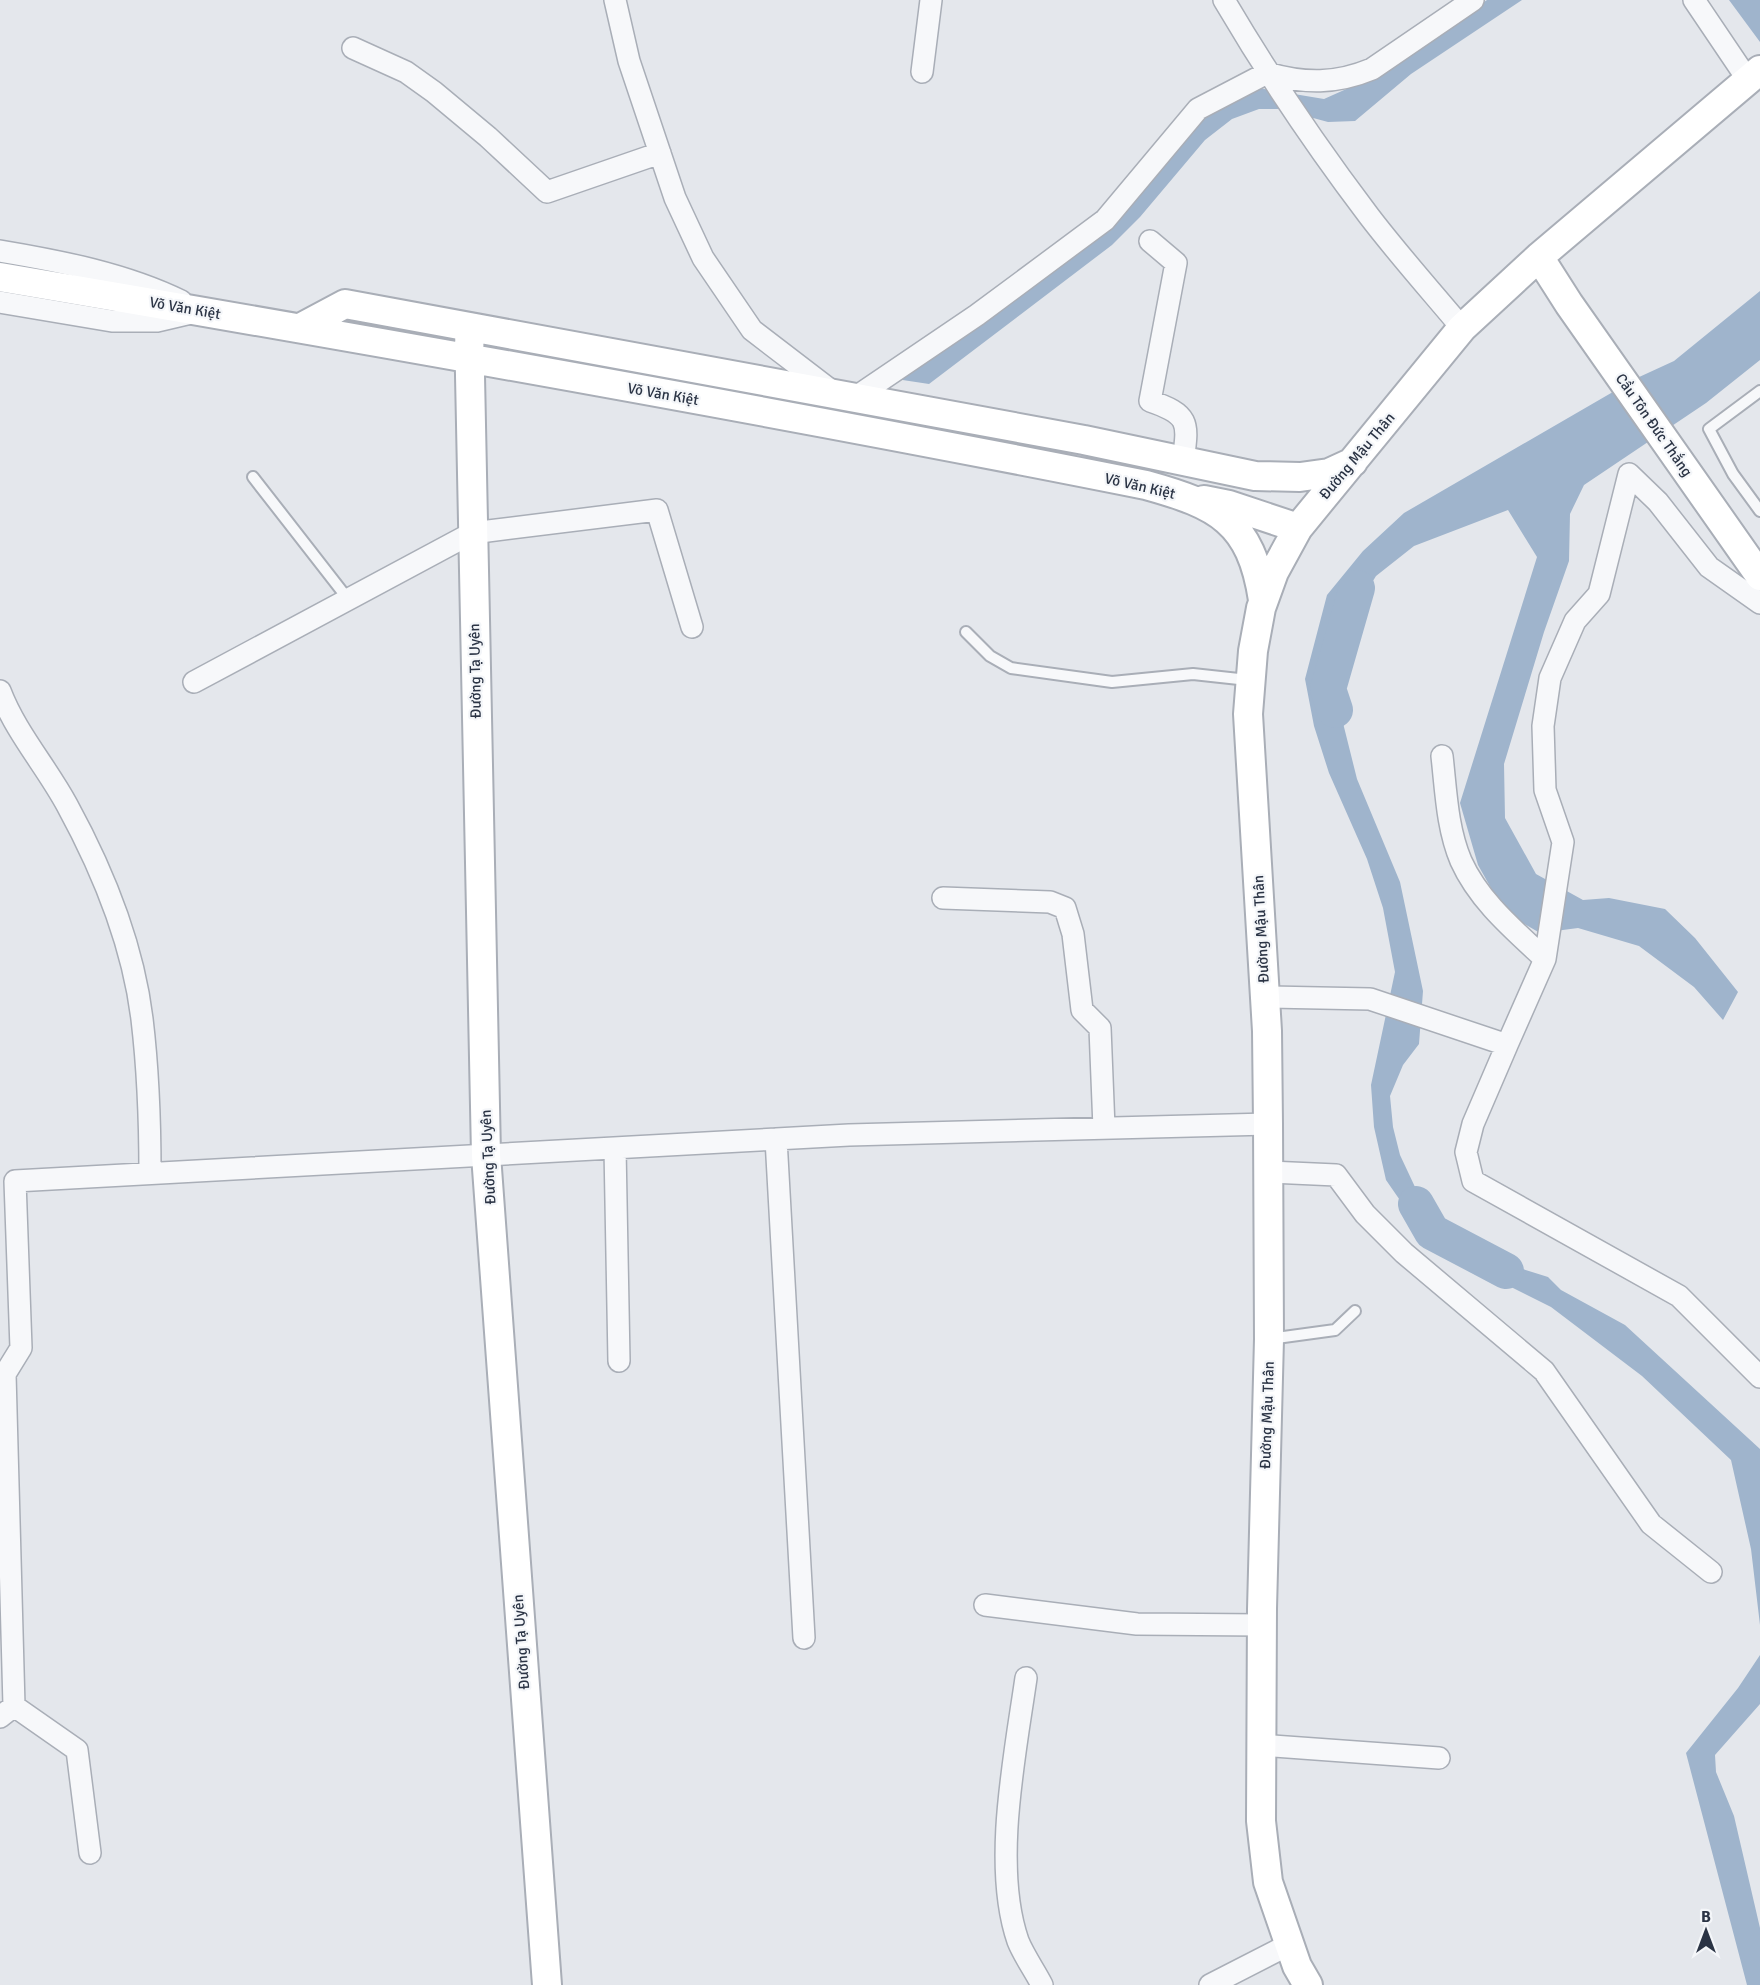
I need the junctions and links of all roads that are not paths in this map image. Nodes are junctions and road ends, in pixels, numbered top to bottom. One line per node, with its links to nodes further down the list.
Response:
1 (615, 0): 10 (street)
2 (931, 0): 7 (street)
3 (1224, 0): 9 (street)
4 (1473, 0): 9 (street)
5 (1694, 0): 8 (street)
6 (353, 48): 10 (street)
7 (922, 72)
8 (1754, 75): 13 (main road, Đường Mậu Thân)
9 (1271, 78): 19 (street); 22 (street)
10 (660, 153): 22 (street)
11 (1150, 241): 24 (street)
12 (0, 251): 16 (street)
13 (1539, 257): 19 (main road, Đường Mậu Thân); 31 (main road, Cầu Tôn Đức Thắng)
14 (0, 277): 16 (main road, Võ Văn Kiệt)
15 (0, 302): 16 (street)
16 (201, 311): 18 (main road, Võ Văn Kiệt)
17 (469, 327): 18 (main road, Võ Văn Kiệt); 20 (main road, Đường Tạ Uyên); 22 (main road, Võ Văn Kiệt)
18 (300, 328): 20 (main road, Võ Văn Kiệt)
19 (1462, 328): 23 (main road, Đường Mậu Thân)
20 (470, 359): 27 (main road, Võ Văn Kiệt); 30 (main road, Đường Tạ Uyên)
21 (1760, 391): 28 (lane)
22 (846, 398): 24 (main road, Võ Văn Kiệt)
23 (1354, 462): 26 (main road, Võ Văn Kiệt); 29 (main road, Đường Mậu Thân)
24 (1191, 464): 26 (main road, Võ Văn Kiệt); 27 (main road)
25 (253, 477): 32 (lane)
26 (1264, 477): 29 (main road)
27 (1193, 498): 29 (main road); 33 (main road, Võ Văn Kiệt)
28 (1760, 511)
29 (1298, 528): 33 (main road, Đường Mậu Thân)
30 (472, 533): 32 (street); 35 (street); 49 (main road, Đường Tạ Uyên)
31 (1760, 576)
32 (348, 599): 38 (street)
33 (1263, 602): 37 (main road, Đường Mậu Thân)
34 (1760, 603): 42 (street)
35 (692, 627)
36 (966, 632): 37 (lane)
37 (1251, 680): 43 (main road, Đường Mậu Thân)
38 (194, 682)
39 (0, 691): 51 (street)
40 (1442, 756): 42 (street)
41 (943, 898): 46 (street)
42 (1545, 959): 44 (street)
43 (1265, 997): 44 (street); 45 (main road, Đường Mậu Thân)
44 (1507, 1046): 55 (street)
45 (1268, 1124): 46 (street); 50 (main road, Đường Mậu Thân)
46 (1104, 1128): 47 (street)
47 (776, 1139): 48 (street); 59 (street)
48 (615, 1148): 49 (street); 54 (street)
49 (486, 1155): 51 (street); 66 (main road, Đường Tạ Uyên)
50 (1269, 1172): 53 (main road, Đường Mậu Thân); 56 (street)
51 (150, 1173): 61 (street)
52 (1355, 1311): 53 (lane)
53 (1269, 1339): 58 (main road, Đường Mậu Thân)
54 (619, 1361)
55 (1760, 1377)
56 (1711, 1572)
57 (986, 1605): 58 (street)
58 (1262, 1625): 62 (main road, Đường Mậu Thân)
59 (804, 1638)
60 (1026, 1678): 67 (street)
61 (7, 1711): 64 (street)
62 (1261, 1745): 63 (street); 65 (main road, Đường Mậu Thân)
63 (1439, 1758)
64 (90, 1853)
65 (1290, 1944): 68 (street); 69 (main road, Đường Mậu Thân)
66 (547, 1985)
67 (1042, 1985)
68 (1210, 1985)
69 (1308, 1985)

